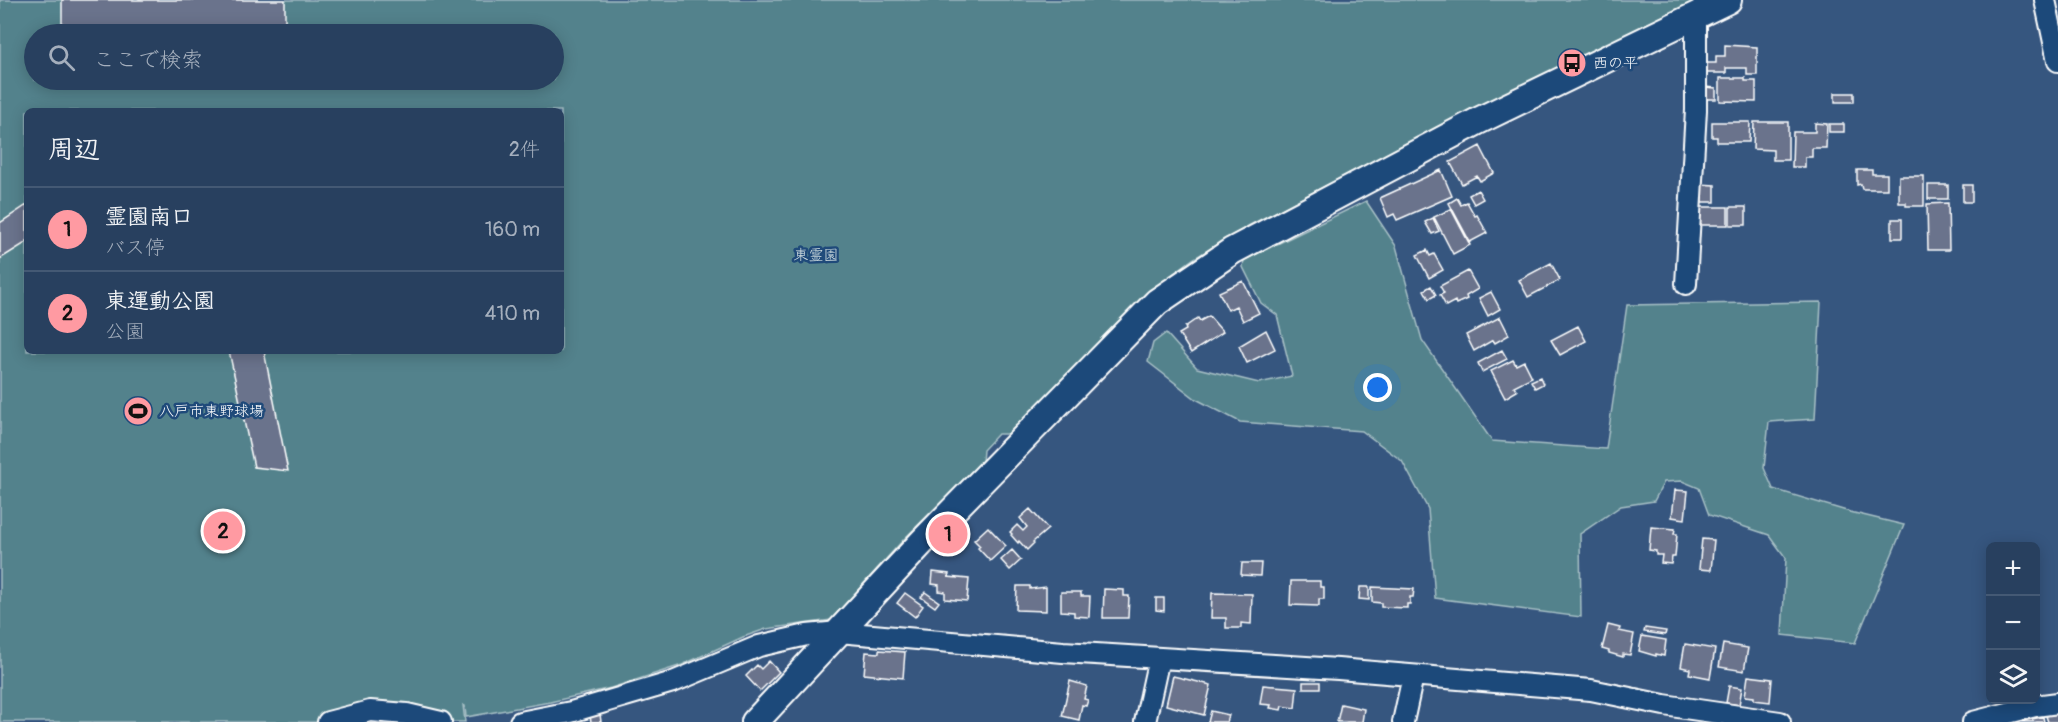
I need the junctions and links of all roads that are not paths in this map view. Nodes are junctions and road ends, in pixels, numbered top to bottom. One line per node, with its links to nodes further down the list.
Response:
1 (1728, 0): 3 (street)
2 (2045, 0): 4 (street)
3 (1696, 16): 5 (street); 6 (street)
4 (2058, 61)
5 (1686, 284)
6 (839, 632): 7 (street); 10 (street); 14 (street)
7 (1159, 658): 8 (street); 15 (street)
8 (1413, 676): 16 (street); 17 (street)
9 (2058, 703): 18 (street)
10 (574, 717): 13 (street)
11 (336, 721): 12 (street)
12 (441, 722)
13 (520, 722)
14 (755, 722)
15 (1145, 722)
16 (1403, 722)
17 (1780, 722)
18 (1973, 722)

